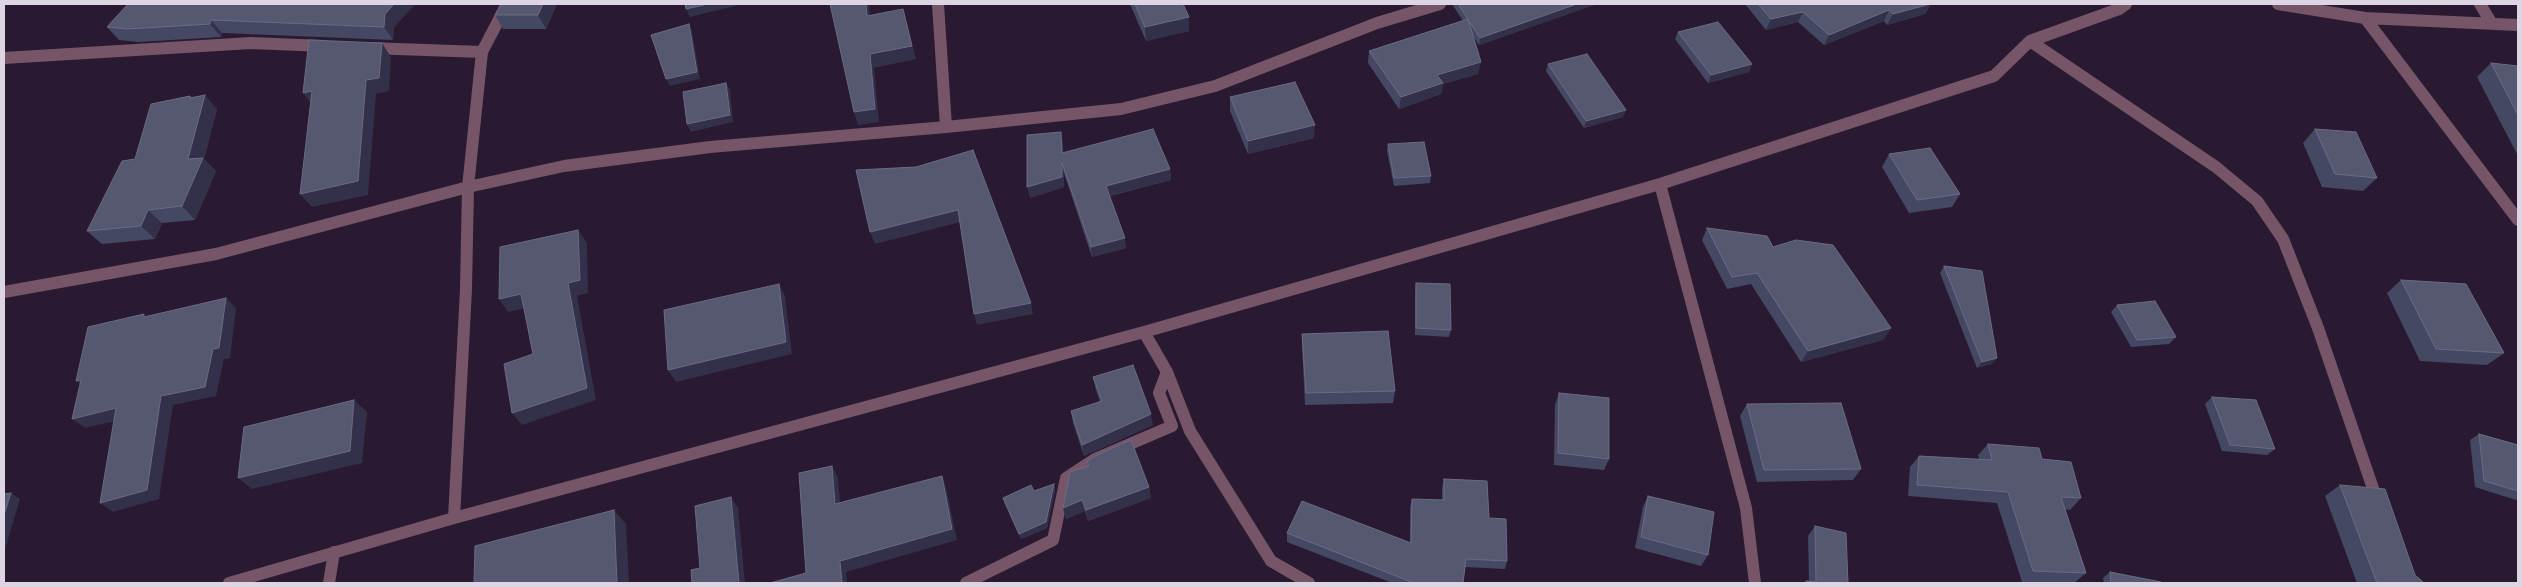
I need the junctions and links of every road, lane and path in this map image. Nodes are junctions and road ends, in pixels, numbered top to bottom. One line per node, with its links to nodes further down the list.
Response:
1 (507, 4): 13 (street)
2 (938, 4): 15 (street)
3 (1440, 4): 15 (street)
4 (2126, 4): 10 (street)
5 (2278, 4): 7 (street)
6 (2480, 4): 8 (street)
7 (2365, 18): 8 (street); 18 (street)
8 (2492, 24): 9 (street)
9 (2518, 25)
10 (2030, 41): 16 (street); 22 (street)
11 (337, 46): 14 (street)
12 (356, 47): 13 (street)
13 (482, 52): 17 (street)
14 (4, 58)
15 (946, 127): 17 (street)
16 (1660, 184): 20 (street); 29 (street)
17 (468, 187): 19 (street); 23 (street)
18 (2518, 220)
19 (4, 292)
20 (1144, 332): 21 (street); 23 (street)
21 (1167, 372): 27 (street); 28 (street)
22 (2381, 512)
23 (454, 518): 24 (street)
24 (334, 552): 25 (street); 26 (street)
25 (229, 583)
26 (330, 583)
27 (966, 583)
28 (1309, 583)
29 (1755, 583)

